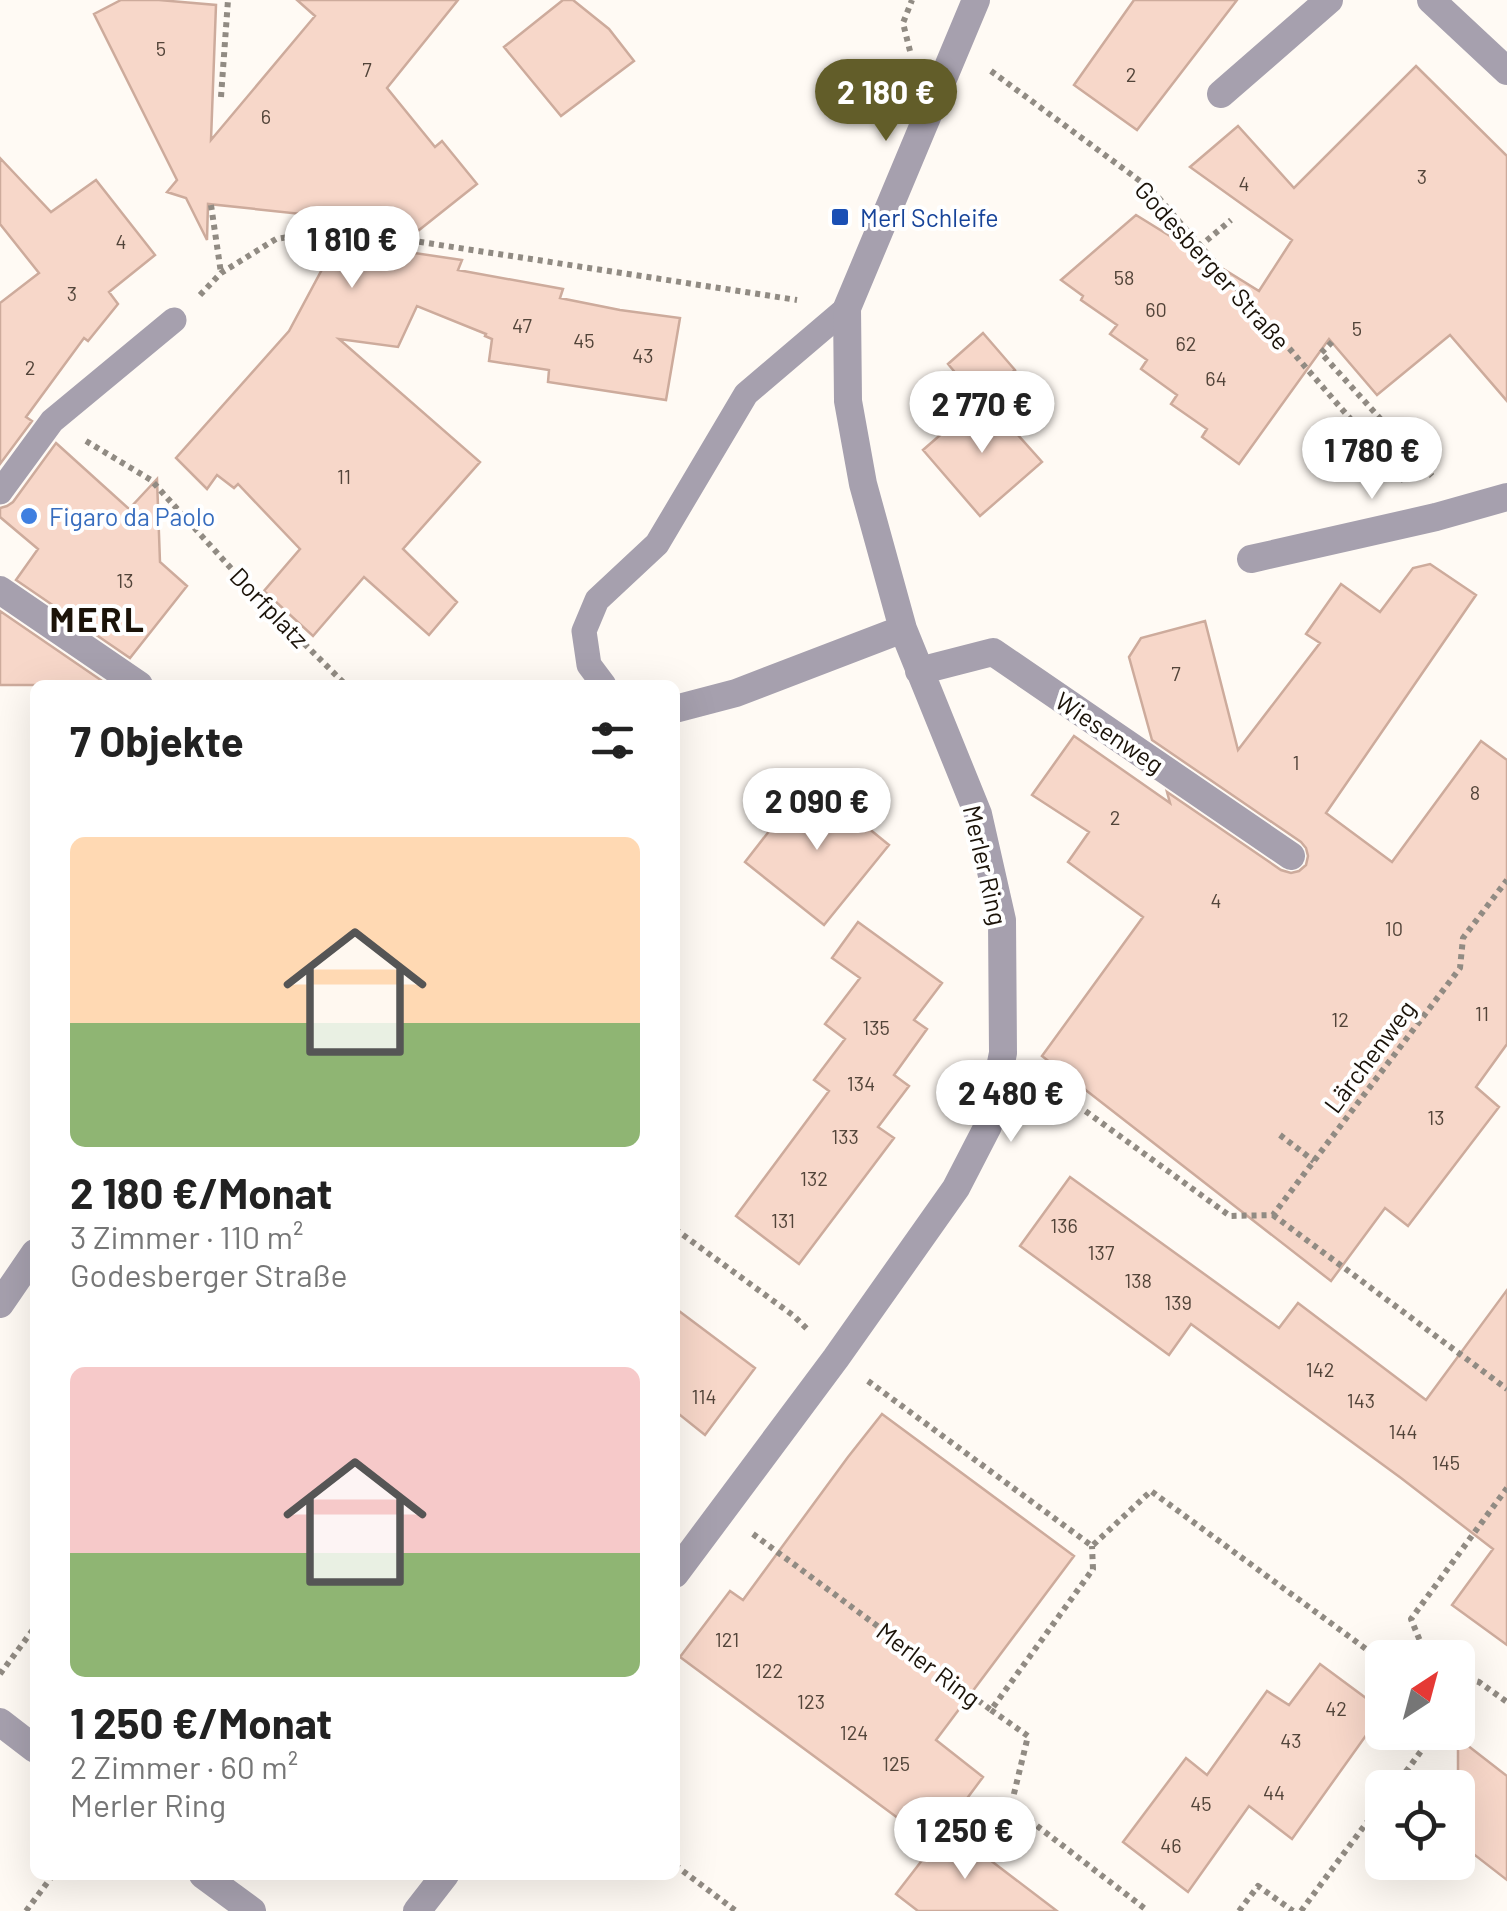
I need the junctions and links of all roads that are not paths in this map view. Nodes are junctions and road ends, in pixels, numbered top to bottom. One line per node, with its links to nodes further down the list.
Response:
1 (976, 0): 6 (street)
2 (1330, 0): 5 (street)
3 (1431, 0): 4 (street)
4 (1507, 71)
5 (1221, 94)
6 (847, 308): 12 (street); 15 (lane)
7 (174, 320): 8 (lane)
8 (0, 492)
9 (1507, 497): 10 (street)
10 (1251, 559)
11 (0, 590): 14 (street)
12 (904, 629): 13 (street, Merler Ring); 16 (street)
13 (919, 671): 17 (street, Wiesenweg); 20 (street, Merler Ring)
14 (132, 680)
15 (600, 680)
16 (680, 708)
17 (1291, 856)
18 (30, 1260): 19 (street)
19 (0, 1304)
20 (680, 1567)
21 (0, 1722): 22 (street)
22 (30, 1745)
23 (210, 1880): 25 (street)
24 (442, 1880): 26 (street)
25 (252, 1911)
26 (417, 1911)

